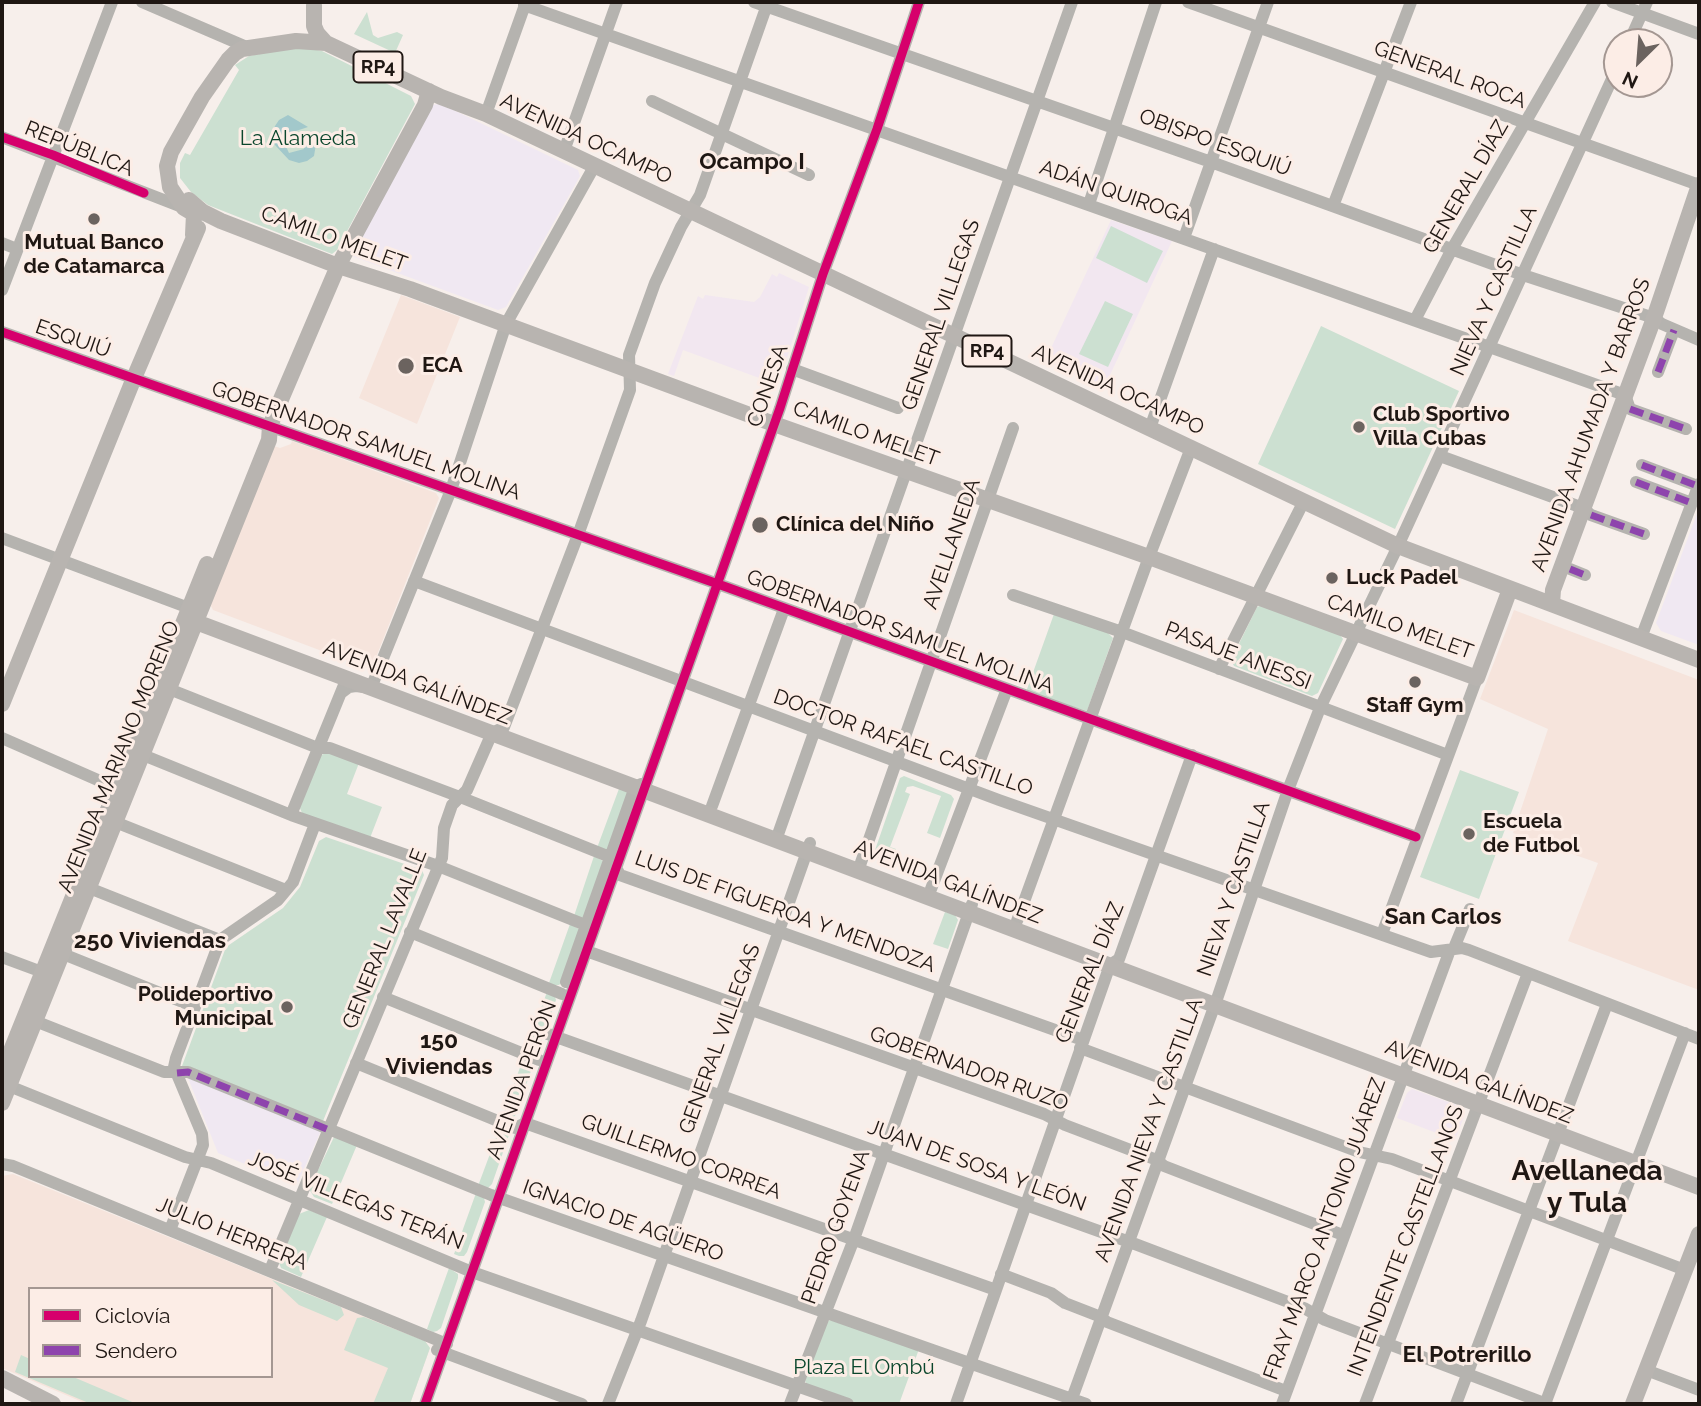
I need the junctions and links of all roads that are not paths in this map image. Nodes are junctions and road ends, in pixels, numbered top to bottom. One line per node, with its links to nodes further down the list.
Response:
1 (112, 2): 38 (street)
2 (142, 2): 22 (street)
3 (617, 2): 18 (street)
4 (919, 2): 23 (street, CONESA)
5 (1072, 2): 29 (street, GENERAL VILLEGAS)
6 (1156, 2): 32 (street)
7 (1188, 2): 16 (street, GENERAL ROCA)
8 (1268, 2): 16 (street)
9 (1412, 2): 24 (street)
10 (1595, 2): 31 (street, GENERAL DÍAZ)
11 (1612, 2): 15 (street)
12 (314, 3): 20 (main road); 21 (main road)
13 (525, 3): 18 (street, ADÁN QUIROGA); 30 (street)
14 (763, 3): 23 (street, OBISPO ESQUIÚ); 25 (street, GENERAL LAVALLE)
15 (1645, 8): 17 (street); 19 (street)
16 (1259, 27): 24 (street, GENERAL ROCA); 39 (street)
17 (1636, 28)
18 (606, 34): 25 (street, ADÁN QUIROGA); 37 (street)
19 (1699, 34)
20 (296, 41): 21 (main road, AVENIDA OCAMPO / RP4); 22 (main road)
21 (326, 43): 26 (main road, AVENIDA OCAMPO / RP4)
22 (249, 48): 47 (main road)
23 (901, 53): 29 (street, OBISPO ESQUIÚ); 33 (street, CONESA)
24 (1384, 71): 31 (street, GENERAL ROCA); 45 (street)
25 (741, 81): 33 (street, ADÁN QUIROGA); 34 (street, GENERAL LAVALLE)
26 (429, 92): 30 (main road, AVENIDA OCAMPO / RP4); 54 (main road, AVENIDA MARIANO MORENO)
27 (1603, 98): 36 (street, NIEVA Y CASTILLA)
28 (652, 101): 34 (street)
29 (1037, 101): 32 (street, OBISPO ESQUIÚ); 42 (street, GENERAL VILLEGAS)
30 (486, 114): 37 (main road, AVENIDA OCAMPO / RP4)
31 (1525, 123): 36 (street, GENERAL ROCA); 53 (street, GENERAL DÍAZ)
32 (1113, 128): 39 (street, OBISPO ESQUIÚ); 44 (street)
33 (877, 129): 42 (street, ADÁN QUIROGA); 55 (street, CONESA)
34 (722, 133): 41 (street); 46 (street, GENERAL LAVALLE)
35 (2, 137): 38 (street, REPÚBLICA)
36 (1582, 144): 43 (street, GENERAL ROCA); 56 (street, NIEVA Y CASTILLA)
37 (564, 151): 40 (main road, AVENIDA OCAMPO / RP4)
38 (53, 155): 47 (street, REPÚBLICA); 51 (street)
39 (1211, 162): 45 (street, OBISPO ESQUIÚ); 49 (street)
40 (595, 166): 46 (main road, AVENIDA OCAMPO / RP4); 59 (street)
41 (809, 175)
42 (1010, 177): 44 (street, ADÁN QUIROGA); 62 (street, GENERAL VILLEGAS)
43 (1699, 185): 60 (main road, AVENIDA AHUMADA Y BARROS)
44 (1089, 204): 49 (street, ADÁN QUIROGA)
45 (1333, 206): 53 (street, OBISPO ESQUIÚ)
46 (691, 211): 55 (main road, AVENIDA OCAMPO / RP4); 65 (street, GENERAL LAVALLE)
47 (198, 212): 54 (main road, CAMILO MELET); 68 (main road)
48 (1699, 215): 60 (main road, AVENIDA AHUMADA Y BARROS)
49 (1184, 238): 52 (street, ADÁN QUIROGA)
50 (2, 243): 51 (street)
51 (17, 249): 57 (street)
52 (1214, 249): 58 (street, ADÁN QUIROGA); 74 (street)
53 (1452, 249): 56 (street, OBISPO ESQUIÚ); 58 (street, GENERAL DÍAZ)
54 (338, 266): 59 (main road, CAMILO MELET); 72 (main road, AVENIDA MARIANO MORENO)
55 (824, 274): 62 (main road, AVENIDA OCAMPO / RP4); 66 (street, CONESA)
56 (1523, 275): 60 (street, OBISPO ESQUIÚ); 64 (street, NIEVA Y CASTILLA)
57 (2, 290)
58 (1415, 320): 64 (street, ADÁN QUIROGA)
59 (506, 324): 65 (main road, CAMILO MELET); 82 (street)
60 (1663, 324): 63 (street, OBISPO ESQUIÚ); 67 (street); 69 (main road, AVENIDA AHUMADA Y BARROS)
61 (2, 332): 68 (street, ESQUIÚ)
62 (954, 335): 74 (main road, AVENIDA OCAMPO / RP4); 79 (street, GENERAL VILLEGAS)
63 (1699, 340)
64 (1490, 347): 69 (street, ADÁN QUIROGA); 77 (street, NIEVA Y CASTILLA)
65 (628, 369): 71 (main road, CAMILO MELET); 88 (street, GENERAL LAVALLE)
66 (792, 369): 70 (street); 71 (street, CONESA)
67 (1658, 372)
68 (134, 378): 72 (street, GOBERNADOR SAMUEL MOLINA); 92 (main road)
69 (1628, 402): 75 (street, ADÁN QUIROGA); 86 (main road, AVENIDA AHUMADA Y BARROS)
70 (898, 408)
71 (774, 424): 79 (main road, CAMILO MELET); 94 (street, CONESA)
72 (270, 426): 82 (street, GOBERNADOR SAMUEL MOLINA); 100 (main road, AVENIDA MARIANO MORENO)
73 (1013, 428): 83 (street, AVELLANEDA)
74 (1150, 428): 76 (main road, AVENIDA OCAMPO / RP4)
75 (1686, 429)
76 (1191, 448): 84 (main road, AVENIDA OCAMPO / RP4); 91 (street)
77 (1440, 456): 86 (street); 90 (street, NIEVA Y CASTILLA)
78 (1642, 466): 81 (street)
79 (906, 471): 83 (main road, CAMILO MELET); 102 (street, GENERAL VILLEGAS)
80 (1636, 482): 85 (street)
81 (1699, 485): 85 (street)
82 (451, 490): 88 (street, GOBERNADOR SAMUEL MOLINA); 93 (street)
83 (987, 500): 91 (main road, CAMILO MELET); 107 (street, AVELLANEDA)
84 (1304, 501): 90 (main road, AVENIDA OCAMPO / RP4); 97 (street)
85 (1692, 503): 105 (street)
86 (1587, 511): 87 (street); 98 (main road, AVENIDA AHUMADA Y BARROS); 98 (main road, AVENIDA AHUMADA Y BARROS)
87 (1644, 534)
88 (578, 535): 94 (street, GOBERNADOR SAMUEL MOLINA); 101 (street, GENERAL LAVALLE)
89 (2, 538): 92 (street, AVENIDA GALÍNDEZ)
90 (1398, 546): 95 (main road, AVENIDA OCAMPO / RP4); 104 (street, NIEVA Y CASTILLA)
91 (1149, 557): 97 (main road, CAMILO MELET); 103 (street)
92 (61, 559): 100 (street, AVENIDA GALÍNDEZ); 115 (main road)
93 (414, 581): 101 (street, DOCTOR RAFAEL CASTILLO); 110 (street)
94 (718, 584): 99 (street, GOBERNADOR SAMUEL MOLINA); 111 (street, CONESA)
95 (1510, 589): 98 (main road, AVENIDA OCAMPO / RP4); 109 (main road)
96 (1013, 595): 103 (street, PASAJE ANESSI)
97 (1256, 596): 104 (main road, CAMILO MELET); 108 (street)
98 (1552, 604): 105 (main road, AVENIDA OCAMPO / RP4)
99 (784, 609): 102 (street, GOBERNADOR SAMUEL MOLINA); 116 (street)
100 (195, 614): 110 (main road, AVENIDA GALÍNDEZ); 112 (main road, AVENIDA GALÍNDEZ); 113 (main road, AVENIDA MARIANO MORENO); 128 (main road, AVENIDA MARIANO MORENO)
101 (542, 629): 111 (street, DOCTOR RAFAEL CASTILLO); 119 (street, GENERAL LAVALLE)
102 (849, 632): 107 (street, GOBERNADOR SAMUEL MOLINA); 120 (street, GENERAL VILLEGAS)
103 (1122, 632): 108 (street, PASAJE ANESSI); 118 (street)
104 (1356, 634): 109 (main road, CAMILO MELET); 117 (street, NIEVA Y CASTILLA)
105 (1641, 638): 106 (main road, AVENIDA OCAMPO / RP4)
106 (1699, 660)
107 (931, 662): 114 (street, GOBERNADOR SAMUEL MOLINA); 126 (street, AVELLANEDA)
108 (1219, 669): 117 (street, PASAJE ANESSI)
109 (1478, 678): 125 (street)
110 (373, 683): 112 (main road, AVENIDA GALÍNDEZ); 119 (main road, AVENIDA GALÍNDEZ)
111 (681, 683): 116 (street, DOCTOR RAFAEL CASTILLO); 127 (street, CONESA)
112 (344, 686): 122 (street)
113 (169, 689): 122 (street, LUIS DE FIGUEROA Y MENDOZA); 123 (main road, AVENIDA MARIANO MORENO)
114 (1007, 689): 118 (street, GOBERNADOR SAMUEL MOLINA); 129 (street)
115 (2, 704)
116 (748, 707): 120 (street, DOCTOR RAFAEL CASTILLO); 132 (street)
117 (1320, 708): 125 (street, PASAJE ANESSI); 130 (street, NIEVA Y CASTILLA)
118 (1091, 719): 124 (street, GOBERNADOR SAMUEL MOLINA); 134 (street)
119 (498, 730): 127 (main road, AVENIDA GALÍNDEZ); 131 (street, GENERAL LAVALLE)
120 (814, 731): 126 (street, DOCTOR RAFAEL CASTILLO); 137 (street, GENERAL VILLEGAS)
121 (2, 738): 128 (street)
122 (318, 748): 131 (street, LUIS DE FIGUEROA Y MENDOZA); 133 (street)
123 (143, 755): 133 (street); 135 (main road, AVENIDA MARIANO MORENO)
124 (1192, 755): 130 (street, GOBERNADOR SAMUEL MOLINA); 140 (street, GENERAL DÍAZ)
125 (1448, 755): 138 (street)
126 (895, 760): 129 (street, DOCTOR RAFAEL CASTILLO); 143 (street, AVELLANEDA)
127 (642, 786): 132 (main road, AVENIDA GALÍNDEZ); 137 (main road, AVENIDA GALÍNDEZ); 141 (street, AVENIDA PERÓN)
128 (116, 789): 163 (main road, AVENIDA MARIANO MORENO)
129 (969, 789): 134 (street, DOCTOR RAFAEL CASTILLO); 145 (street)
130 (1288, 790): 138 (street, GOBERNADOR SAMUEL MOLINA); 146 (street, NIEVA Y CASTILLA)
131 (460, 797): 141 (street, LUIS DE FIGUEROA Y MENDOZA); 142 (street, GENERAL LAVALLE)
132 (712, 806): 137 (main road, AVENIDA GALÍNDEZ)
133 (291, 815): 136 (street)
134 (1054, 819): 140 (street, DOCTOR RAFAEL CASTILLO); 150 (street)
135 (115, 822): 144 (main road, AVENIDA MARIANO MORENO); 147 (street)
136 (316, 824): 142 (street); 147 (street)
137 (777, 835): 139 (main road, AVENIDA GALÍNDEZ)
138 (1416, 837): 154 (street)
139 (809, 847): 143 (main road, AVENIDA GALÍNDEZ); 153 (street, GENERAL VILLEGAS)
140 (1156, 854): 146 (street, DOCTOR RAFAEL CASTILLO); 161 (street, GENERAL DÍAZ)
141 (613, 862): 151 (street, AVENIDA PERÓN); 153 (street, LUIS DE FIGUEROA Y MENDOZA)
142 (438, 866): 151 (street); 152 (street, GENERAL LAVALLE)
143 (859, 866): 145 (main road, AVENIDA GALÍNDEZ); 148 (main road, AVENIDA GALÍNDEZ)
144 (89, 888): 155 (street); 159 (main road, AVENIDA MARIANO MORENO)
145 (931, 889): 148 (main road, AVENIDA GALÍNDEZ)
146 (1255, 889): 154 (street, DOCTOR RAFAEL CASTILLO); 168 (street, NIEVA Y CASTILLA)
147 (286, 890): 155 (street)
148 (971, 908): 150 (main road, AVENIDA GALÍNDEZ); 161 (main road, AVENIDA GALÍNDEZ); 165 (street, PEDRO GOYENA)
149 (1470, 909): 156 (street, FRAY MARCO ANTONIO JUÁREZ)
150 (1017, 921): 161 (main road, AVENIDA GALÍNDEZ)
151 (590, 927): 157 (street, AVENIDA PERÓN)
152 (410, 932): 166 (street); 167 (street, GENERAL LAVALLE)
153 (779, 932): 165 (street, LUIS DE FIGUEROA Y MENDOZA); 171 (street, GENERAL VILLEGAS)
154 (1381, 934): 158 (street, DOCTOR RAFAEL CASTILLO)
155 (220, 940): 170 (street)
156 (1452, 949): 158 (street); 162 (street, FRAY MARCO ANTONIO JUÁREZ); 164 (street)
157 (582, 950): 166 (street, AVENIDA PERÓN); 171 (street, GOBERNADOR RUZO); 174 (street, AVENIDA PERÓN)
158 (1431, 952): 162 (street)
159 (63, 954): 170 (street); 172 (main road, AVENIDA MARIANO MORENO)
160 (2, 957): 163 (street)
161 (1114, 962): 168 (main road, AVENIDA GALÍNDEZ); 176 (street, GENERAL DÍAZ)
162 (1443, 969): 180 (street, FRAY MARCO ANTONIO JUÁREZ)
163 (42, 972): 182 (main road, AVENIDA MARIANO MORENO)
164 (1528, 973): 169 (street); 185 (street, INTENDENTE CASTELLANOS)
165 (943, 989): 176 (street, LUIS DE FIGUEROA Y MENDOZA); 179 (street, PEDRO GOYENA)
166 (562, 994): 174 (street, AVENIDA PERÓN)
167 (383, 997): 177 (street); 178 (street, GENERAL LAVALLE)
168 (1218, 1003): 180 (main road, AVENIDA GALÍNDEZ); 183 (street, AVENIDA NIEVA Y CASTILLA)
169 (1607, 1003): 173 (street); 189 (street)
170 (195, 1007): 181 (street)
171 (751, 1011): 179 (street, GOBERNADOR RUZO); 184 (street, GENERAL VILLEGAS)
172 (35, 1021): 181 (street, IGNACIO DE AGÜERO); 182 (main road, AVENIDA MARIANO MORENO)
173 (1685, 1033): 175 (street); 193 (street)
174 (552, 1035): 177 (street, AVENIDA PERÓN); 184 (street, JUAN DE SOSA Y LEÓN); 188 (street, AVENIDA PERÓN)
175 (1699, 1039)
176 (1082, 1044): 183 (street, LUIS DE FIGUEROA Y MENDOZA); 187 (street, GENERAL DÍAZ)
177 (539, 1060): 188 (street, AVENIDA PERÓN)
178 (356, 1063): 188 (street, GUILLERMO CORREA); 190 (street, GENERAL LAVALLE)
179 (915, 1068): 187 (street, GOBERNADOR RUZO); 191 (street, PEDRO GOYENA)
180 (1405, 1071): 185 (main road, AVENIDA GALÍNDEZ); 192 (street, FRAY MARCO ANTONIO JUÁREZ)
181 (177, 1073): 190 (street, IGNACIO DE AGÜERO); 194 (street)
182 (5, 1079): 186 (main road, AVENIDA MARIANO MORENO); 194 (street, JOSÉ VILLEGAS TERÁN)
183 (1188, 1087): 192 (street, LUIS DE FIGUEROA Y MENDOZA); 195 (street, AVENIDA NIEVA Y CASTILLA)
184 (720, 1096): 191 (street, JUAN DE SOSA Y LEÓN); 198 (street, GENERAL VILLEGAS)
185 (1481, 1100): 189 (main road, AVENIDA GALÍNDEZ); 199 (street, INTENDENTE CASTELLANOS)
186 (2, 1103)
187 (1055, 1120): 195 (street, GOBERNADOR RUZO); 203 (street, GENERAL DÍAZ)
188 (520, 1125): 198 (street, GUILLERMO CORREA); 201 (street, AVENIDA PERÓN)
189 (1559, 1129): 193 (main road, AVENIDA GALÍNDEZ); 204 (street)
190 (329, 1130): 201 (street, IGNACIO DE AGÜERO); 202 (street, GENERAL LAVALLE)
191 (884, 1153): 203 (street, JUAN DE SOSA Y LEÓN); 208 (street, PEDRO GOYENA)
192 (1374, 1155): 199 (street, LUIS DE FIGUEROA Y MENDOZA); 207 (street, FRAY MARCO ANTONIO JUÁREZ)
193 (1638, 1159): 197 (main road, AVENIDA GALÍNDEZ); 200 (main road, AVENIDA GALÍNDEZ); 209 (street)
194 (198, 1160): 202 (street, JOSÉ VILLEGAS TERÁN); 205 (street)
195 (1161, 1163): 207 (street, GOBERNADOR RUZO); 210 (street, AVENIDA NIEVA Y CASTILLA)
196 (2, 1164): 205 (street, JULIO HERRERA)
197 (1699, 1176)
198 (690, 1180): 208 (street, GUILLERMO CORREA); 211 (street, GENERAL VILLEGAS)
199 (1448, 1181): 204 (street, LUIS DE FIGUEROA Y MENDOZA); 221 (street, INTENDENTE CASTELLANOS)
200 (1699, 1187)
201 (495, 1196): 211 (street, IGNACIO DE AGÜERO); 212 (street, AVENIDA PERÓN)
202 (301, 1199): 212 (street, JOSÉ VILLEGAS TERÁN); 213 (street, GENERAL LAVALLE)
203 (1025, 1204): 210 (street, JUAN DE SOSA Y LEÓN); 215 (street, GENERAL DÍAZ)
204 (1528, 1211): 209 (street, LUIS DE FIGUEROA Y MENDOZA); 225 (street)
205 (170, 1230): 213 (street, JULIO HERRERA)
206 (1699, 1234): 214 (main road)
207 (1343, 1235): 218 (street, FRAY MARCO ANTONIO JUÁREZ)
208 (854, 1239): 216 (street, GUILLERMO CORREA); 217 (street, PEDRO GOYENA)
209 (1608, 1241): 214 (street, LUIS DE FIGUEROA Y MENDOZA); 242 (street)
210 (1131, 1243): 218 (street, JUAN DE SOSA Y LEÓN); 219 (street, AVENIDA NIEVA Y CASTILLA)
211 (663, 1256): 217 (street, IGNACIO DE AGÜERO); 220 (street, GENERAL VILLEGAS)
212 (469, 1269): 220 (street, JOSÉ VILLEGAS TERÁN); 222 (street, AVENIDA PERÓN)
213 (270, 1270): 222 (street, JULIO HERRERA)
214 (1685, 1270): 224 (main road)
215 (1001, 1274): 216 (street, GENERAL DÍAZ); 219 (street)
216 (996, 1290): 223 (street, GENERAL DÍAZ)
217 (825, 1313): 223 (street, IGNACIO DE AGÜERO); 227 (street, PEDRO GOYENA)
218 (1314, 1314): 221 (street, JUAN DE SOSA Y LEÓN); 230 (street, FRAY MARCO ANTONIO JUÁREZ)
219 (1104, 1319): 230 (street); 231 (street, AVENIDA NIEVA Y CASTILLA)
220 (636, 1329): 227 (street, JOSÉ VILLEGAS TERÁN); 236 (street, GENERAL VILLEGAS)
221 (1387, 1344): 225 (street, JUAN DE SOSA Y LEÓN); 240 (street, INTENDENTE CASTELLANOS)
222 (442, 1347): 233 (street, AVENIDA PERÓN); 234 (street, AVENIDA PERÓN); 235 (street, JULIO HERRERA)
223 (970, 1364): 231 (street, IGNACIO DE AGÜERO); 239 (street, GENERAL DÍAZ)
224 (1646, 1370): 229 (street); 243 (main road)
225 (1467, 1374): 241 (street); 242 (street, JUAN DE SOSA Y LEÓN)
226 (2, 1378): 232 (main road)
227 (796, 1386): 237 (street, PEDRO GOYENA); 238 (street, JOSÉ VILLEGAS TERÁN)
228 (2, 1387): 232 (main road)
229 (1699, 1390)
230 (1284, 1398)
231 (1076, 1403)
232 (52, 1404)
233 (417, 1404)
234 (425, 1404)
235 (583, 1404)
236 (608, 1404)
237 (790, 1404)
238 (848, 1404)
239 (956, 1404)
240 (1365, 1404)
241 (1456, 1404)
242 (1546, 1404)
243 (1633, 1404)

